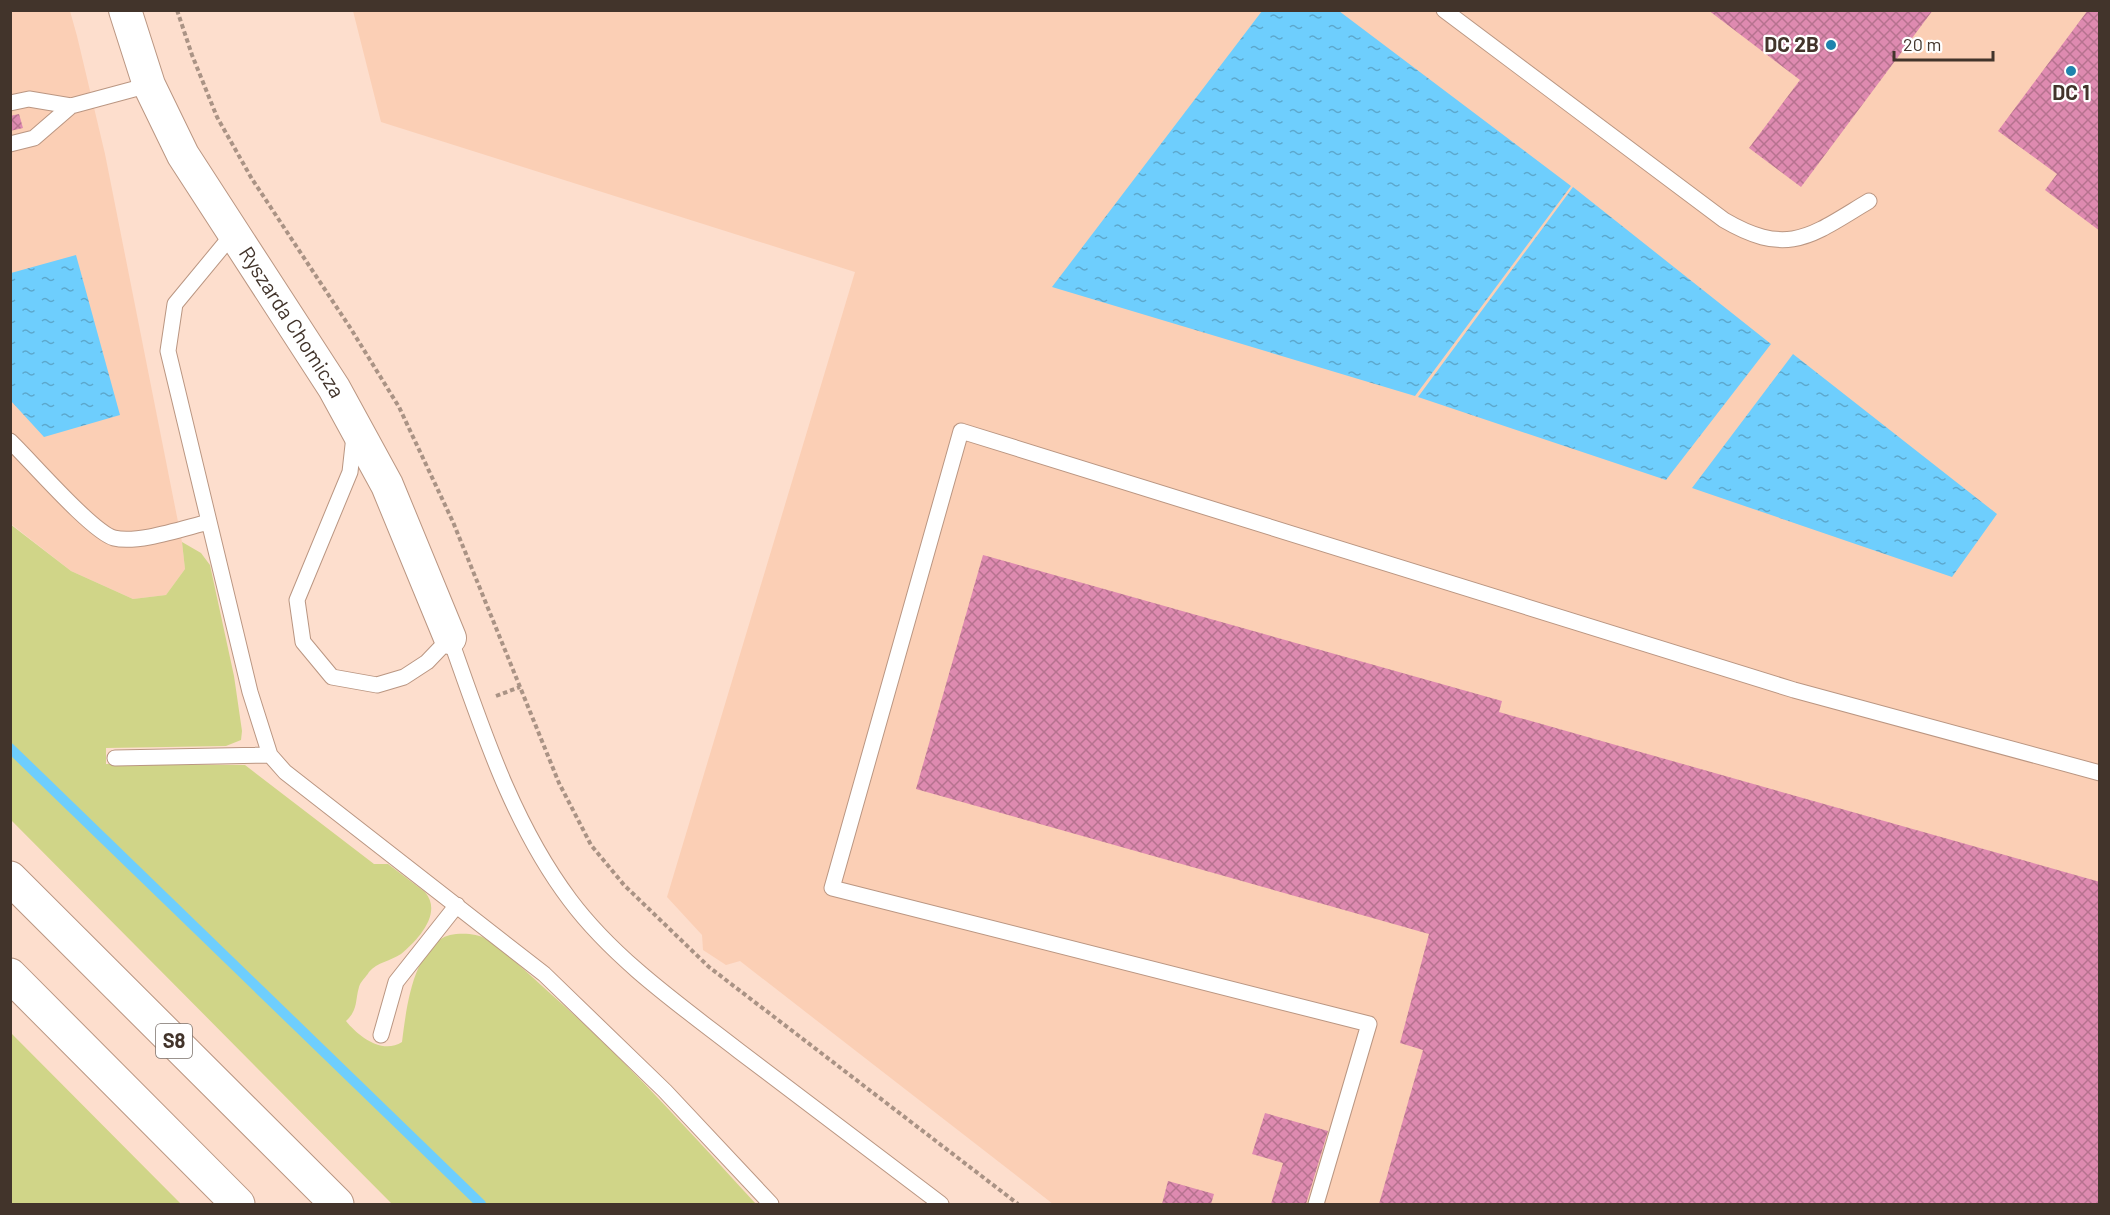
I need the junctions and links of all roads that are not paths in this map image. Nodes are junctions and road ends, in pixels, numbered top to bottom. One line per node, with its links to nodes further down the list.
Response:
1 (125, 10): 3 (street, Ryszarda Chomicza)
2 (1444, 10): 7 (lane)
3 (149, 85): 5 (lane); 8 (street, Ryszarda Chomicza)
4 (10, 103): 5 (lane)
5 (71, 106): 6 (lane)
6 (10, 144)
7 (1869, 201)
8 (232, 235): 9 (street, Ryszarda Chomicza); 11 (lane)
9 (356, 427): 12 (street, Ryszarda Chomicza); 12 (lane)
10 (10, 441): 11 (lane)
11 (209, 522): 13 (lane)
12 (450, 638): 23 (lane)
13 (270, 755): 14 (lane); 17 (lane)
14 (115, 759)
15 (2100, 773): 24 (lane)
16 (10, 878): 21 (highway, S8)
17 (456, 905): 19 (lane); 22 (lane)
18 (10, 975): 20 (highway)
19 (381, 1035)
20 (237, 1204)
21 (337, 1204)
22 (771, 1204)
23 (941, 1204)
24 (1316, 1204)

